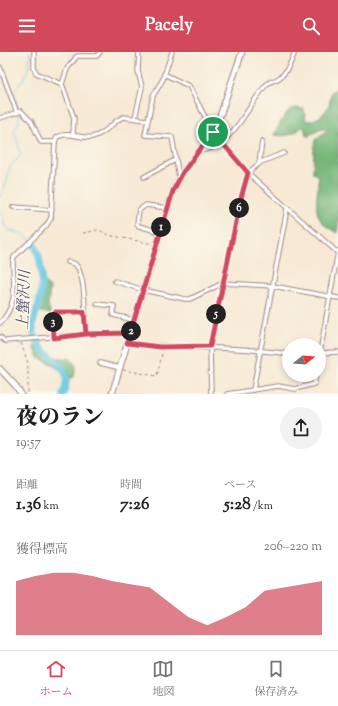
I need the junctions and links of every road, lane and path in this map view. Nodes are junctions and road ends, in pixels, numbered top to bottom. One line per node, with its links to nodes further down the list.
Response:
1 (34, 52): 9 (street)
2 (100, 52): 9 (street)
3 (139, 52): 12 (street)
4 (172, 52): 8 (street)
5 (242, 52): 14 (main road)
6 (295, 52): 18 (street)
7 (0, 67): 10 (street)
8 (164, 74): 13 (street); 14 (street)
9 (62, 84): 15 (street)
10 (17, 113): 11 (street); 17 (street)
11 (0, 118)
12 (135, 118): 13 (street); 15 (street)
13 (147, 120): 21 (street)
14 (213, 132): 18 (street); 19 (main road)
15 (73, 134): 17 (street)
16 (262, 141): 22 (street)
17 (55, 142): 29 (street)
18 (222, 142): 19 (street); 23 (street)
19 (198, 152): 25 (main road)
20 (284, 153): 22 (street)
21 (175, 160): 24 (street); 25 (street)
22 (259, 164): 23 (street)
23 (248, 173): 28 (street); 36 (street)
24 (144, 177)
25 (179, 177): 27 (main road)
26 (13, 207): 29 (street)
27 (167, 208): 30 (main road); 30 (street)
28 (287, 209): 33 (street); 37 (street)
29 (52, 210): 44 (street)
30 (160, 232): 32 (main road)
31 (83, 233): 32 (path)
32 (156, 244): 38 (main road)
33 (338, 251): 39 (street)
34 (68, 262): 42 (street)
35 (116, 282): 38 (street)
36 (223, 283): 37 (street); 38 (street); 53 (street)
37 (272, 286): 39 (street); 54 (street)
38 (143, 290): 43 (main road)
39 (330, 296): 40 (street); 49 (street)
40 (338, 298)
41 (97, 304): 43 (street)
42 (84, 312): 46 (street); 48 (street)
43 (134, 320): 45 (main road)
44 (0, 323)
45 (130, 333): 46 (street); 51 (main road)
46 (86, 334): 48 (street)
47 (0, 337): 50 (street)
48 (54, 338): 50 (street)
49 (323, 338)
50 (22, 340): 65 (path)
51 (127, 343): 52 (street); 59 (main road)
52 (164, 346): 53 (street); 59 (path)
53 (210, 346): 54 (street); 67 (street)
54 (262, 349): 56 (street); 62 (street)
55 (338, 352): 57 (street)
56 (282, 353)
57 (326, 353)
58 (100, 363): 59 (street)
59 (120, 368): 66 (main road)
60 (0, 369): 64 (main road)
61 (314, 382): 62 (street)
62 (253, 390): 63 (street)
63 (234, 393): 68 (street)
64 (21, 394)
65 (28, 394)
66 (112, 394)
67 (211, 394)
68 (227, 394)

